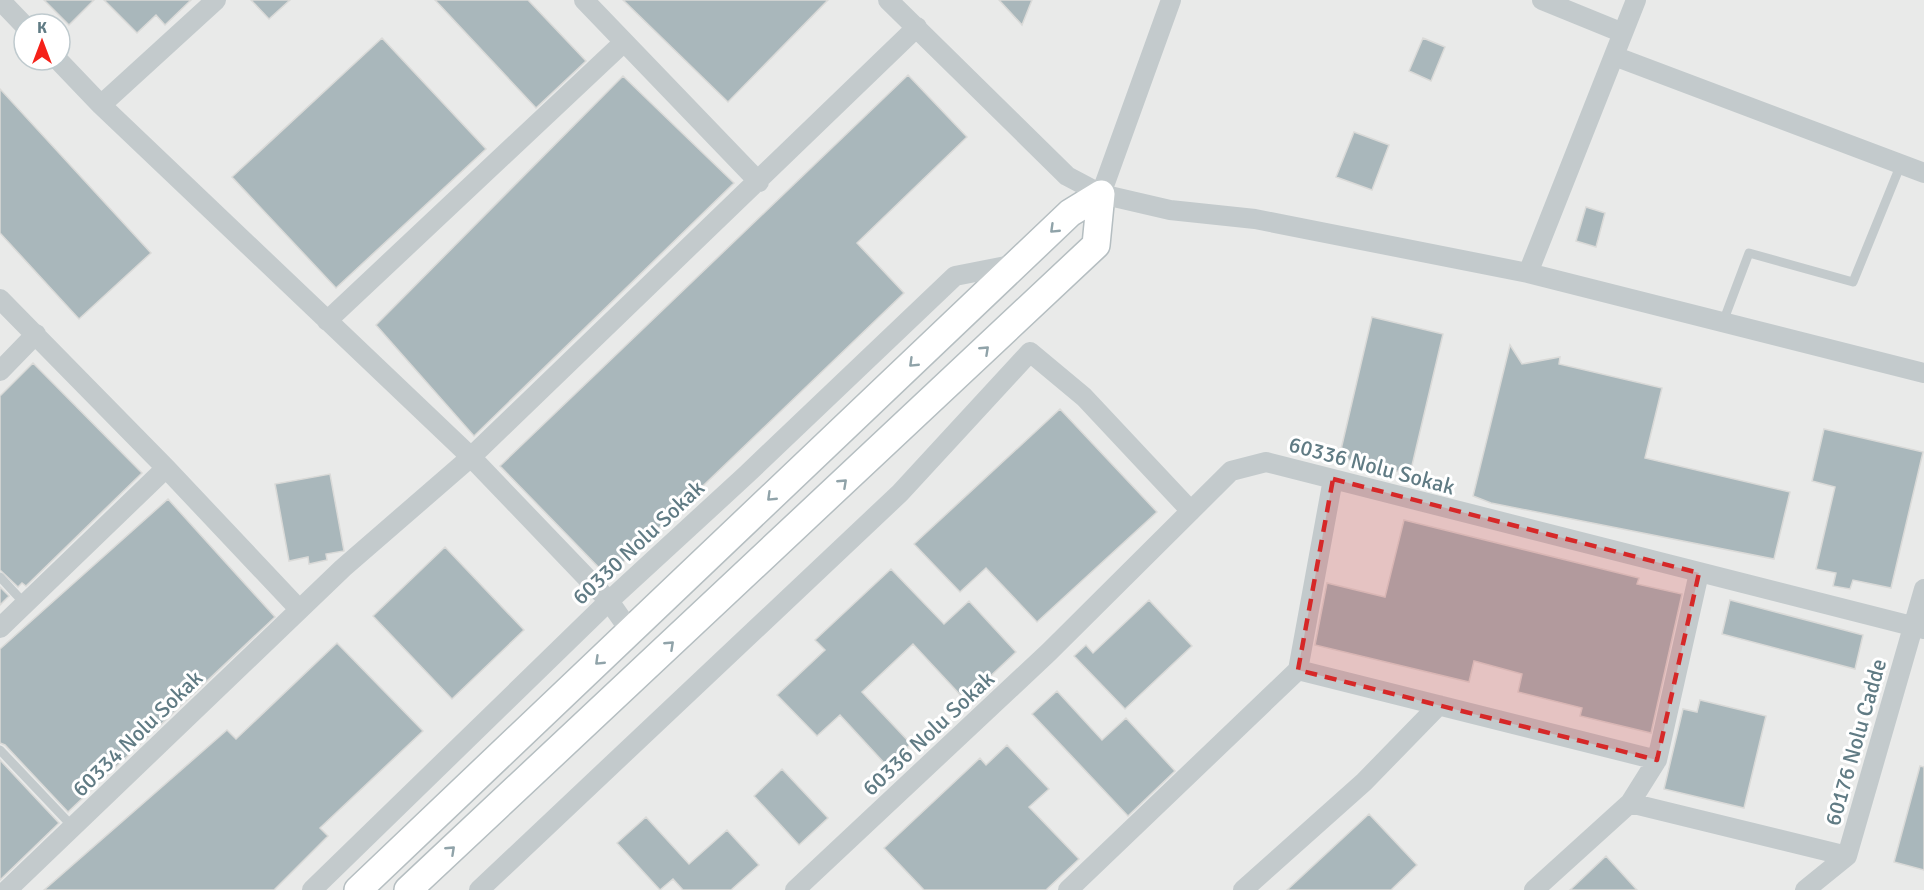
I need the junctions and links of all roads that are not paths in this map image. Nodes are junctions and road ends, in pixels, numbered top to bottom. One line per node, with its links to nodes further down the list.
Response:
1 (0, 0): 8 (street)
2 (216, 0): 14 (street)
3 (584, 0): 11 (street)
4 (888, 0): 9 (street)
5 (1171, 0): 18 (street)
6 (1542, 0): 10 (street)
7 (1636, 0): 10 (street)
8 (12, 12)
9 (917, 27): 17 (street, 60334 Nolu Sokak); 18 (street)
10 (1623, 33): 12 (street)
11 (624, 42): 17 (street); 22 (street)
12 (1614, 57): 15 (street); 20 (street)
13 (69, 72): 14 (street)
14 (101, 105): 22 (street)
15 (1901, 164): 16 (street); 23 (lane)
16 (1924, 173)
17 (759, 182): 27 (street, 60334 Nolu Sokak)
18 (1101, 194): 19 (street, one-way to 19); 20 (street); 51 (street, one-way to 18)
19 (1017, 264): 34 (street, 60330 Nolu Sokak); 39 (street, one-way to 39)
20 (1528, 273): 23 (street)
21 (0, 299): 24 (street)
22 (327, 321): 27 (street)
23 (1723, 322): 26 (street)
24 (36, 334): 25 (street); 28 (street)
25 (0, 371)
26 (1924, 373)
27 (471, 457): 34 (street); 36 (street, 60334 Nolu Sokak)
28 (166, 468): 35 (street); 36 (street)
29 (1334, 479): 30 (street, 60336 Nolu Sokak); 31 (street, 60336 Nolu Sokak); 40 (street)
30 (1191, 511): 47 (street); 52 (street, 60336 Nolu Sokak)
31 (1700, 573): 38 (street, 60336 Nolu Sokak); 43 (street)
32 (0, 577): 35 (lane)
33 (1924, 589): 38 (street, 60176 Nolu Cadde)
34 (609, 601): 39 (street); 49 (street, 60330 Nolu Sokak)
35 (25, 604): 37 (street)
36 (299, 609): 45 (street, 60334 Nolu Sokak)
37 (0, 628)
38 (1919, 628): 46 (street, 60176 Nolu Cadde)
39 (630, 631): 50 (street, one-way to 50)
40 (1298, 670): 41 (street); 53 (street)
41 (1439, 705): 43 (street); 54 (street)
42 (0, 750): 45 (lane)
43 (1657, 760): 44 (street)
44 (1630, 803): 46 (street); 55 (street)
45 (73, 827): 48 (street, 60334 Nolu Sokak)
46 (1847, 856): 56 (street, 60176 Nolu Cadde)
47 (492, 886)
48 (7, 890)
49 (312, 890)
50 (358, 890)
51 (408, 890)
52 (795, 890)
53 (1068, 890)
54 (1243, 890)
55 (1534, 890)
56 (1805, 890)

